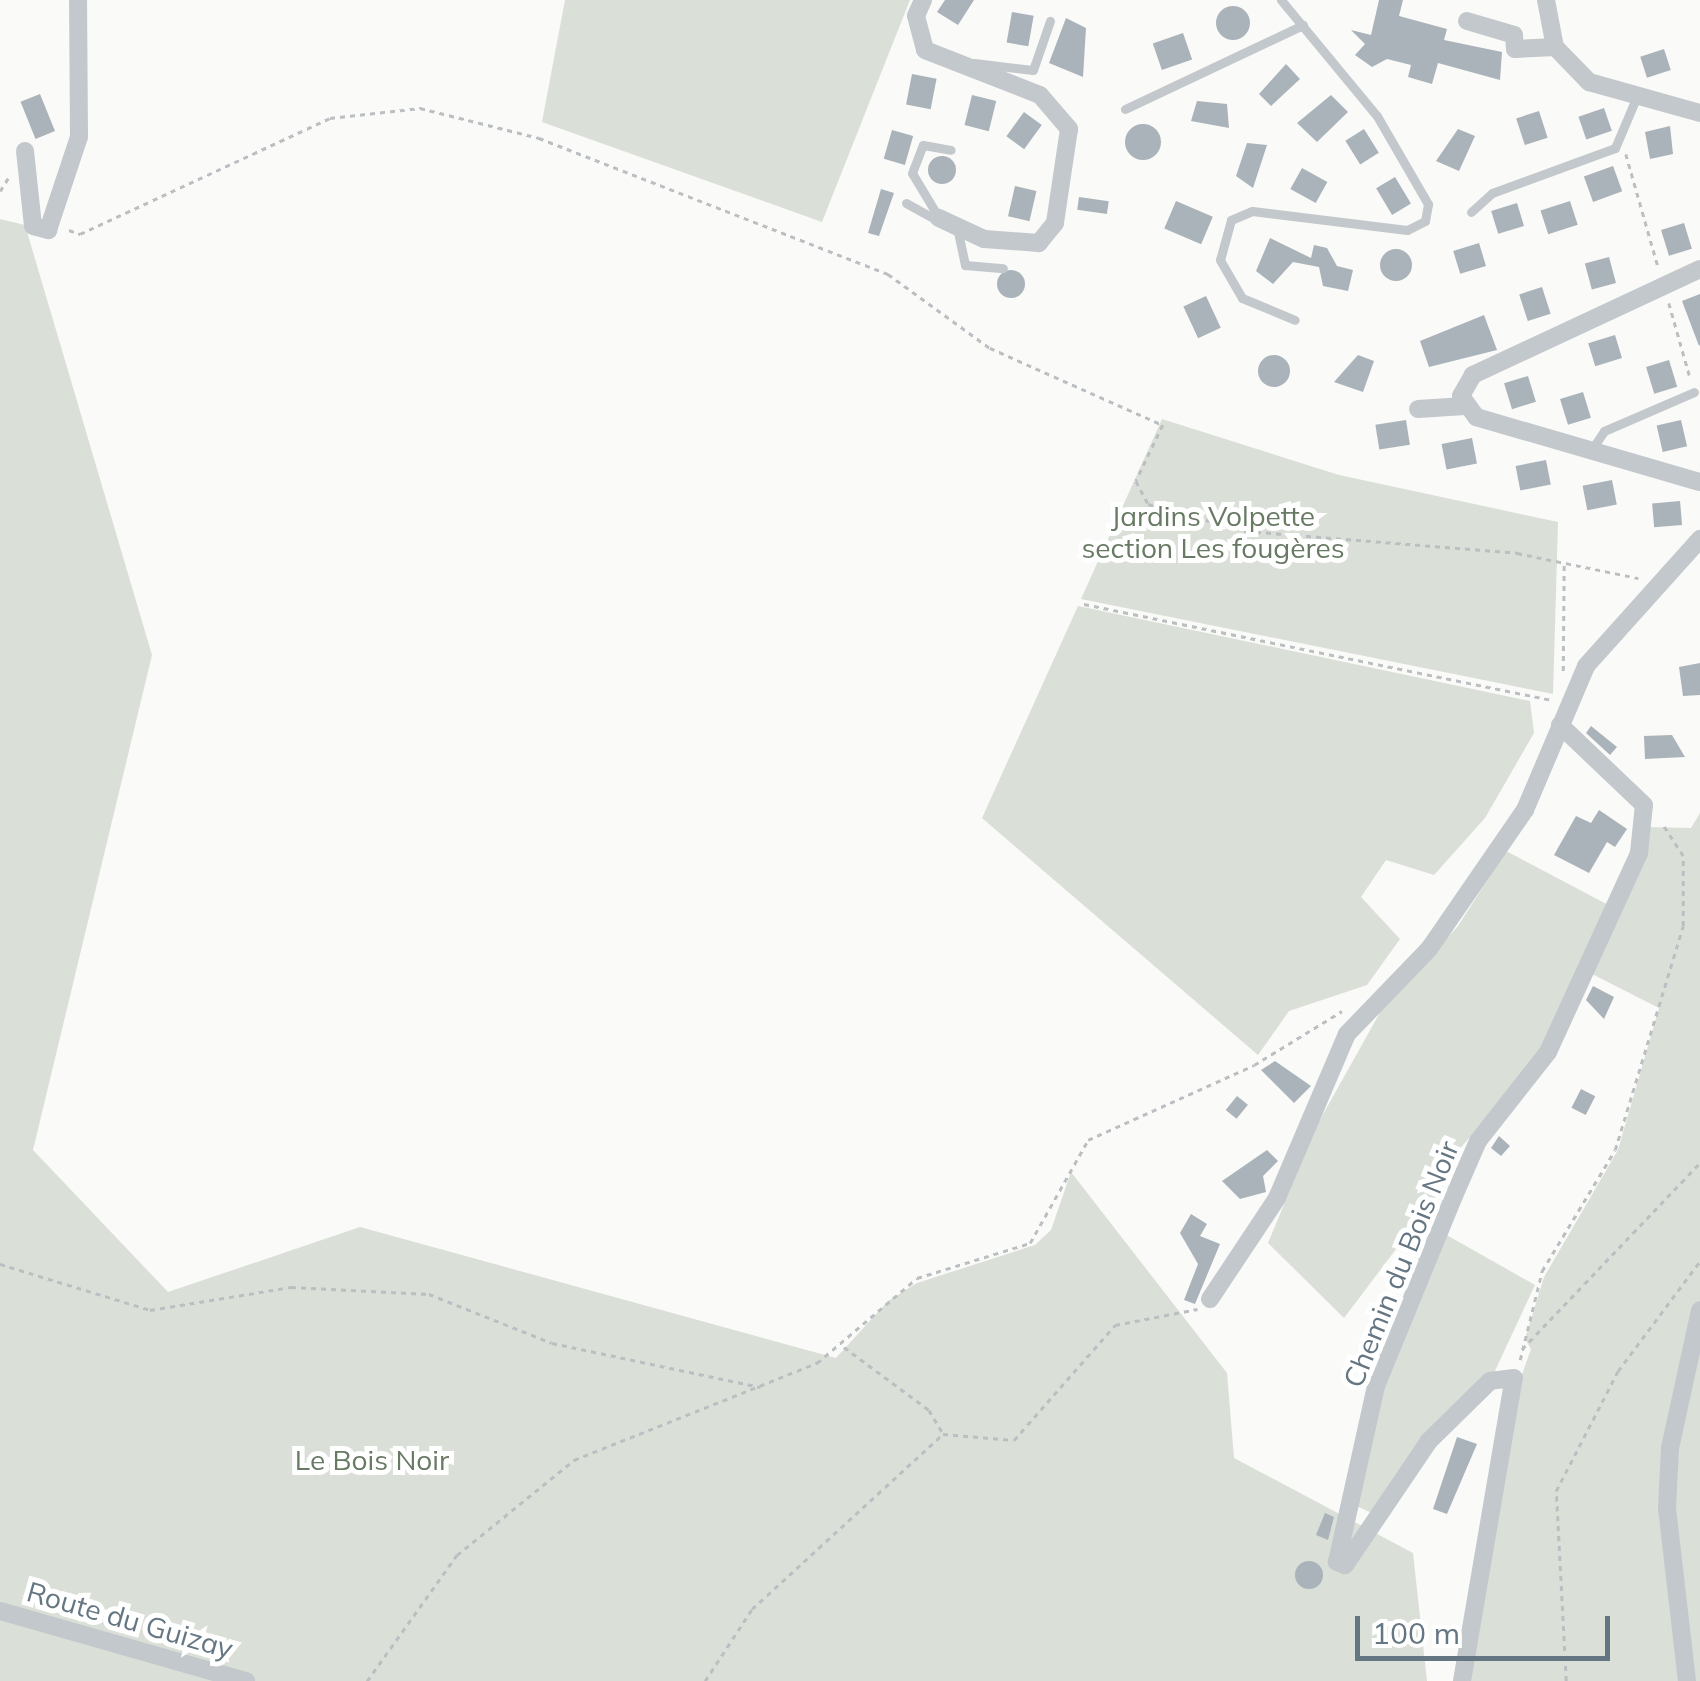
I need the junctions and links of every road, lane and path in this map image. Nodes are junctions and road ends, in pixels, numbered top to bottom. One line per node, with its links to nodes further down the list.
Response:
1 (78, 0): 19 (street)
2 (923, 0): 9 (street)
3 (1281, 0): 7 (lane)
4 (1546, 0): 8 (street)
5 (1467, 21): 8 (street)
6 (1050, 22): 9 (lane)
7 (1303, 25): 11 (lane); 24 (lane)
8 (1555, 46): 10 (street)
9 (967, 69): 20 (street)
10 (1636, 96): 12 (street); 13 (lane)
11 (1125, 110)
12 (1700, 114)
13 (1623, 143): 17 (lane); 23 (path)
14 (951, 150): 18 (lane)
15 (25, 151): 19 (street)
16 (906, 204): 20 (lane)
17 (1470, 212)
18 (939, 218): 20 (street)
19 (57, 225): 31 (path)
20 (958, 232): 21 (lane)
21 (1003, 268)
22 (1700, 268): 23 (street)
23 (1664, 286): 25 (path); 26 (street)
24 (1295, 320)
25 (1694, 392): 28 (lane)
26 (1465, 406): 27 (street); 28 (street)
27 (1418, 410)
28 (1591, 451): 29 (street)
29 (1700, 482)
30 (1700, 540): 32 (street)
31 (1564, 563): 32 (path); 34 (path)
32 (1664, 586): 34 (street)
33 (1084, 604): 34 (path)
34 (1565, 703): 35 (street)
35 (1560, 726): 36 (street); 37 (street)
36 (1644, 805): 44 (path); 45 (street, Chemin du Bois Noir)
37 (1373, 1003): 41 (street); 43 (path)
38 (1700, 1163): 44 (path)
39 (1700, 1261): 53 (path)
40 (0, 1264): 46 (path)
41 (1210, 1299): 47 (path)
42 (1700, 1310): 54 (street)
43 (842, 1346): 46 (path); 47 (path)
44 (1520, 1351): 45 (path)
45 (1514, 1378): 52 (street)
46 (761, 1387): 50 (path)
47 (942, 1434): 51 (path)
48 (0, 1611): 49 (street, Route du Guizay)
49 (246, 1681)
50 (368, 1681)
51 (705, 1681)
52 (1462, 1681)
53 (1566, 1681)
54 (1687, 1681)

